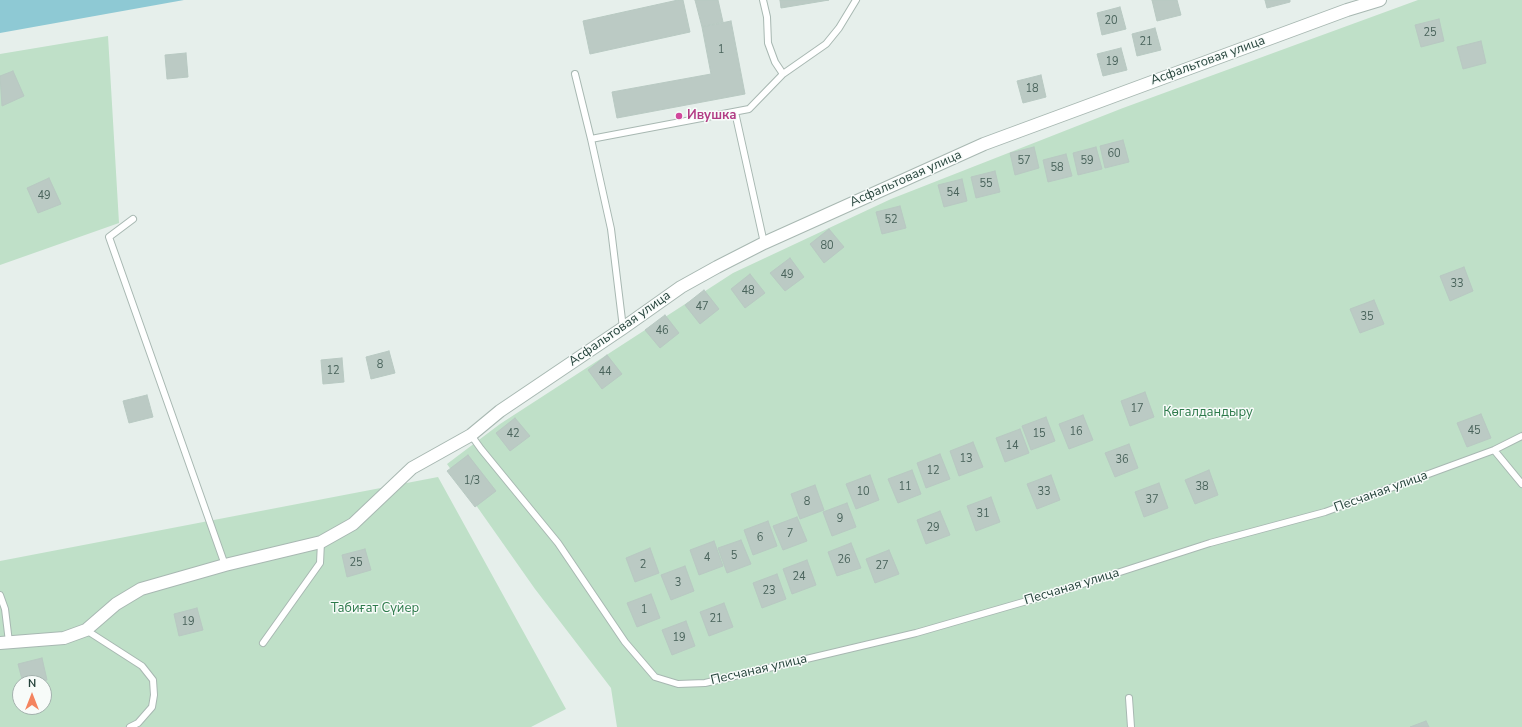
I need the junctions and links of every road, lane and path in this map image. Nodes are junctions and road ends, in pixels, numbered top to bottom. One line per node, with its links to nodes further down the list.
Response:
1 (763, 0): 5 (lane)
2 (856, 0): 5 (lane)
3 (1380, 0): 9 (street, Асфальтовая улица)
4 (575, 74): 7 (lane)
5 (783, 74): 6 (lane)
6 (735, 112): 7 (lane); 9 (lane)
7 (591, 139): 10 (lane)
8 (133, 219): 16 (lane)
9 (764, 243): 10 (street, Асфальтовая улица)
10 (623, 328): 11 (street, Асфальтовая улица)
11 (471, 435): 13 (lane, Песчаная улица); 15 (street, Асфальтовая улица)
12 (1522, 436): 13 (lane, Песчаная улица)
13 (1494, 450): 14 (lane)
14 (1522, 484)
15 (321, 542): 16 (street, Асфальтовая улица); 20 (lane)
16 (225, 565): 18 (street, Асфальтовая улица)
17 (0, 595): 19 (lane)
18 (86, 630): 19 (street); 22 (lane)
19 (5, 642)
20 (263, 643)
21 (1129, 698): 23 (lane)
22 (130, 727)
23 (1131, 727)

